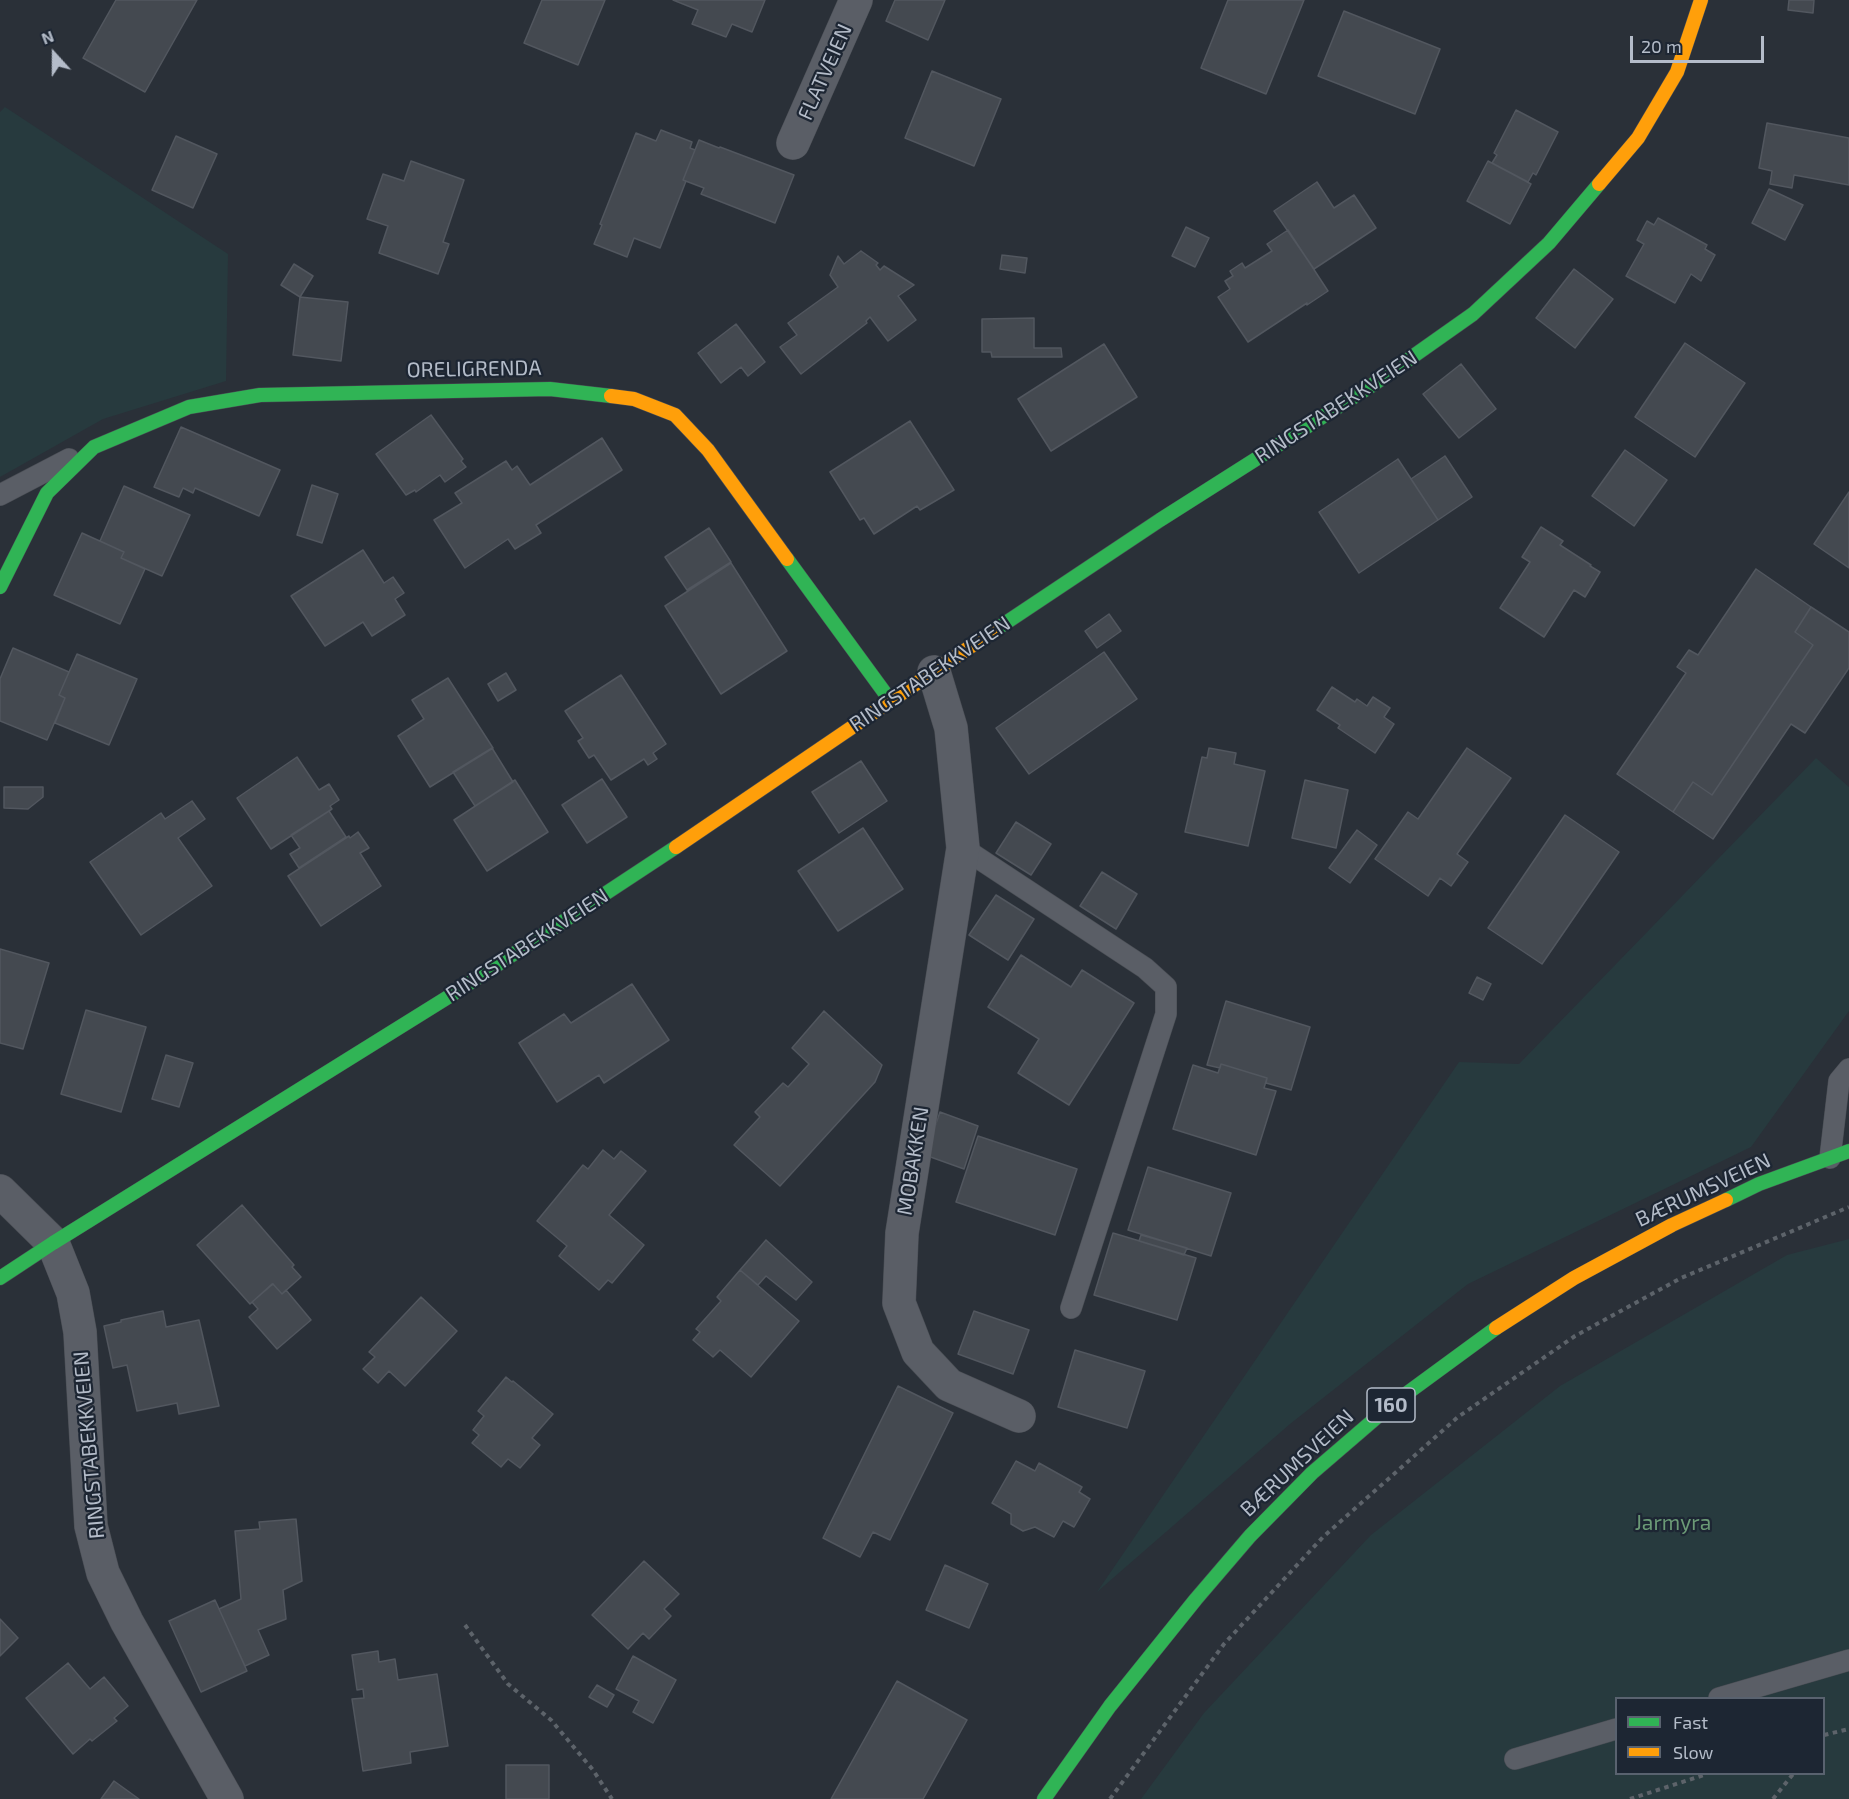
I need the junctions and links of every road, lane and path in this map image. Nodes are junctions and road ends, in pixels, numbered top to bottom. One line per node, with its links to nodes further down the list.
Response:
1 (856, 0): 3 (street, FLATVEIEN)
2 (1701, 0): 7 (street, RINGSTABEKKVEIEN)
3 (794, 143)
4 (94, 447): 5 (lane); 6 (street, ORELIGRENDA); 8 (street, ORELIGRENDA)
5 (0, 495)
6 (0, 587)
7 (934, 672): 8 (street, RINGSTABEKKVEIEN); 9 (street, MOBAKKEN)
8 (890, 700): 14 (street, RINGSTABEKKVEIEN)
9 (963, 848): 16 (lane); 17 (street, MOBAKKEN)
10 (1849, 1069): 11 (lane)
11 (1840, 1154): 29 (street, BÆRUMSVEIEN / 160)
12 (0, 1191): 14 (street)
13 (1849, 1207): 30 (path)
14 (52, 1243): 15 (street, RINGSTABEKKVEIEN); 27 (street, RINGSTABEKKVEIEN)
15 (0, 1278)
16 (1071, 1308)
17 (1019, 1416)
18 (465, 1624): 28 (path)
19 (1849, 1660): 20 (lane)
20 (1722, 1697)
21 (1849, 1729): 23 (path)
22 (1615, 1730): 24 (lane)
23 (1825, 1735)
24 (1515, 1759)
25 (1701, 1775): 31 (path)
26 (1791, 1775): 32 (path)
27 (226, 1799)
28 (612, 1799)
29 (1044, 1799)
30 (1110, 1799)
31 (1630, 1799)
32 (1773, 1799)

